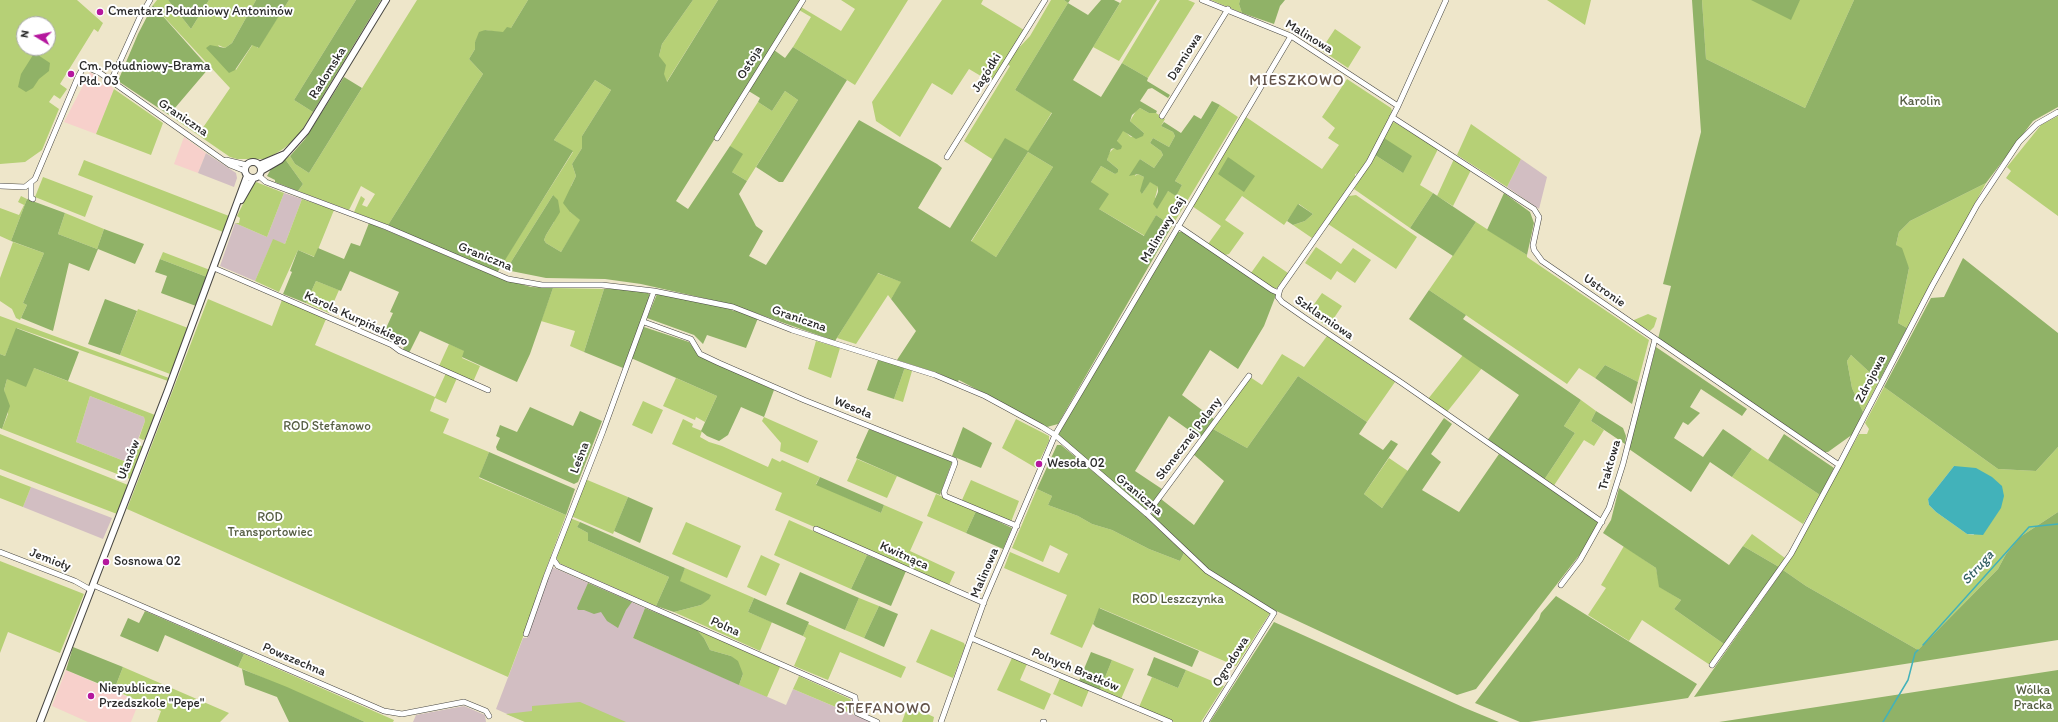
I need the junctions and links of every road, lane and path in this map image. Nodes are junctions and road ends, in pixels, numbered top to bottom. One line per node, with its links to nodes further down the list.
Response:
1 (150, 0): 9 (street)
2 (386, 0): 17 (street, Radomska)
3 (803, 0): 14 (street, Ostoja)
4 (1045, 0): 15 (street, Jagódki)
5 (1202, 0): 7 (street, Malinowa)
6 (1446, 0): 10 (street, Szklarniowa)
7 (1228, 9): 8 (street, Malinowa); 12 (street, Darniowa)
8 (1291, 36): 10 (street, Malinowa); 22 (street, Malinowy Gaj)
9 (111, 81): 16 (street, Graniczna); 18 (street, Graniczna)
10 (1398, 106): 13 (street, Szklarniowa)
11 (2058, 112): 31 (street, Zdrojowa)
12 (1162, 116)
13 (1392, 117): 25 (street, Szklarniowa); 27 (street, Ustronie)
14 (717, 138)
15 (947, 157)
16 (246, 171): 17 (street); 17 (street); 21 (street, Ułanów)
17 (258, 173): 21 (street, Ułanów); 24 (street, Graniczna)
18 (31, 184): 19 (street); 20 (street)
19 (0, 186)
20 (33, 199)
21 (237, 206): 23 (street, Ułanów)
22 (1178, 226): 25 (street); 30 (street, Malinowy Gaj)
23 (214, 268): 29 (street, Karola Kurpińskiego); 39 (street, Ułanów)
24 (654, 291): 26 (street, Leśna); 30 (street, Graniczna)
25 (1278, 293): 33 (street, Szklarniowa)
26 (644, 322): 34 (street, Wesoła); 37 (street, Leśna)
27 (1655, 339): 31 (street, Ustronie); 33 (street, Traktowa)
28 (1248, 376): 32 (street, Słonecznej Polany)
29 (488, 390)
30 (1055, 435): 32 (street, Graniczna); 34 (street, Malinowa)
31 (1839, 465): 44 (street, Zdrojowa)
32 (1146, 514): 41 (street, Graniczna)
33 (1602, 522): 38 (street, Traktowa)
34 (1017, 526): 40 (street, Malinowa)
35 (816, 529): 40 (street, Kwitnąca)
36 (0, 552): 39 (street, Jemioły)
37 (553, 559): 42 (street, Leśna); 47 (street, Polna)
38 (1561, 584)
39 (92, 588): 45 (street, Powszechna); 46 (street, Ułanów)
40 (984, 602): 43 (street, Malinowa)
41 (1274, 614): 50 (street, Ogrodowa)
42 (526, 634)
43 (971, 638): 48 (street, Malinowa); 49 (street, Polnych Bratków)
44 (1712, 665)
45 (489, 716)
46 (40, 722)
47 (876, 722)
48 (941, 722)
49 (1170, 722)
50 (1206, 722)

